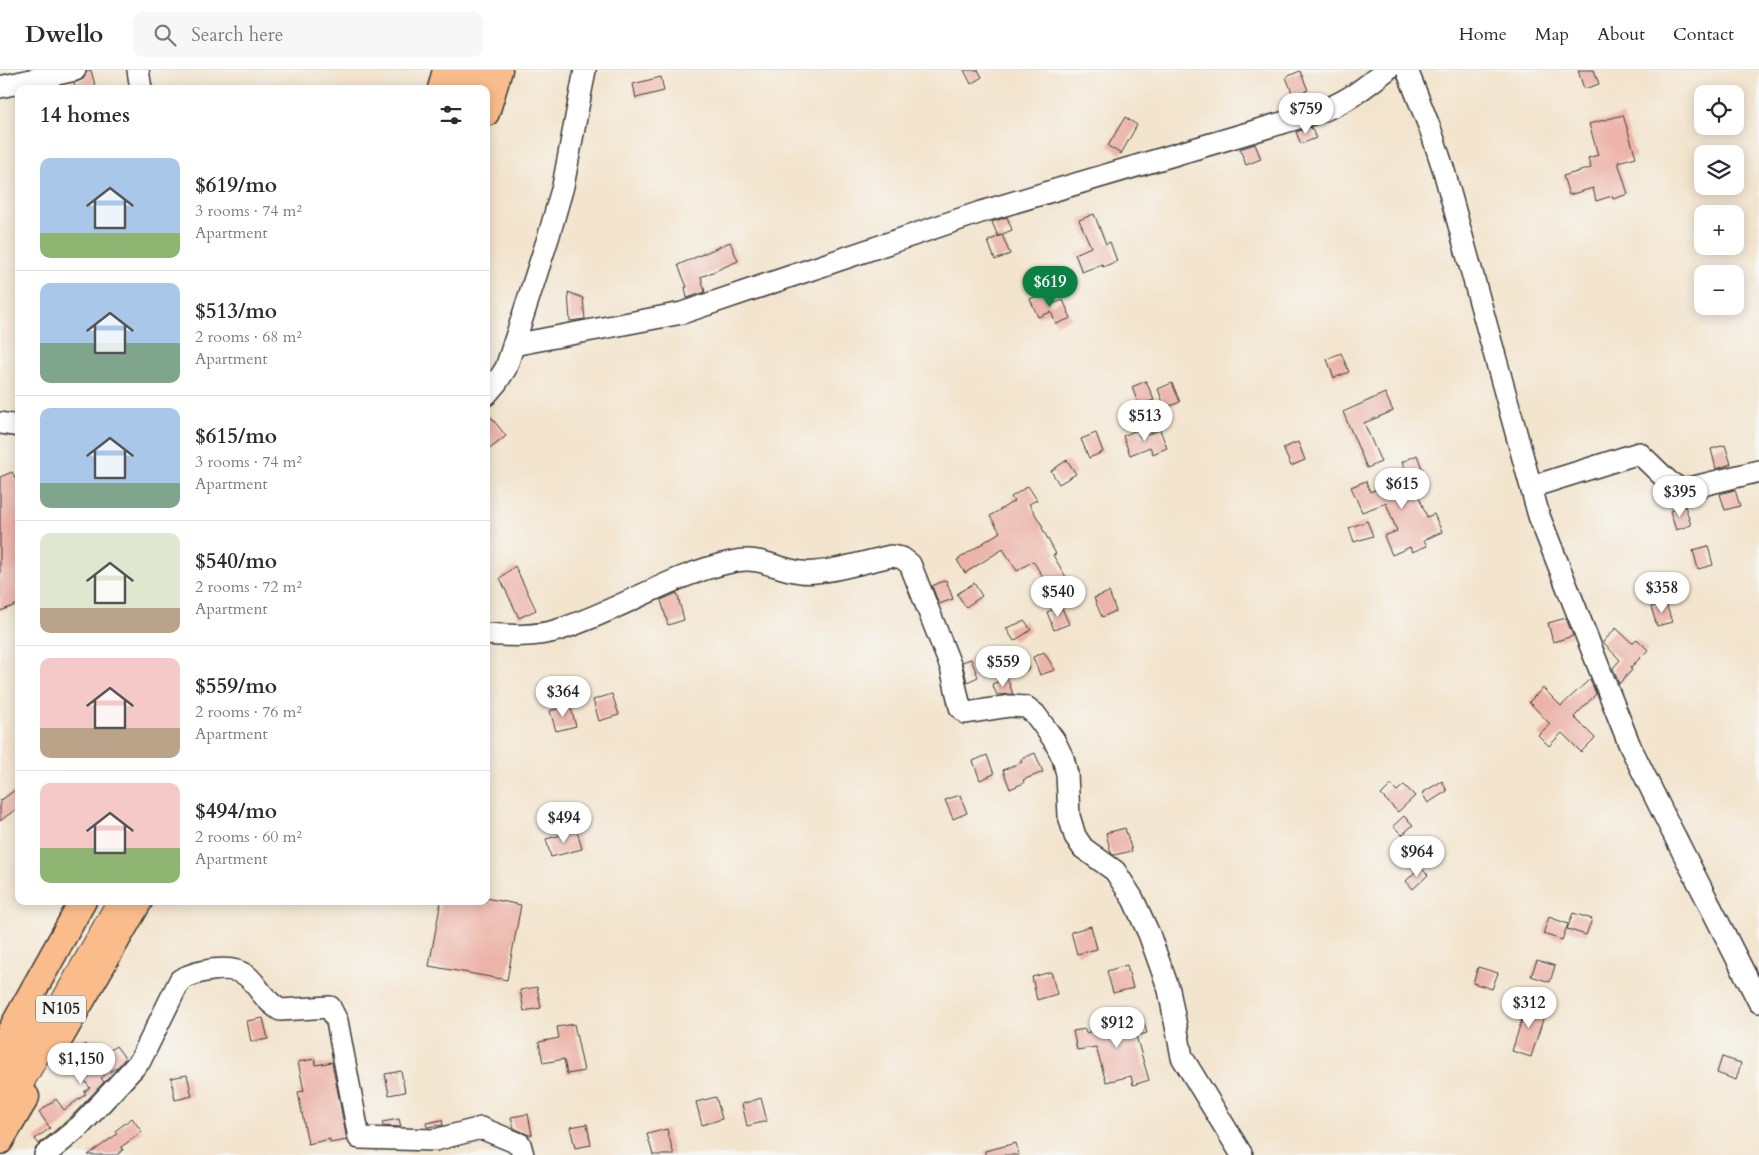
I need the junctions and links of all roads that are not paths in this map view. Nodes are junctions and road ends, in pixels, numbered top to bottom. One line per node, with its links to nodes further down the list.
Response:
1 (75, 70): 14 (street)
2 (138, 70): 10 (street)
3 (446, 70): 11 (main road)
4 (461, 70): 12 (highway)
5 (483, 70): 13 (highway)
6 (499, 70): 15 (main road)
7 (585, 70): 16 (street)
8 (1387, 70): 16 (street)
9 (1407, 70): 21 (street)
10 (140, 85)
11 (442, 85)
12 (456, 85)
13 (478, 85)
14 (0, 87)
15 (490, 100)
16 (513, 345): 17 (street)
17 (490, 390)
18 (0, 423): 19 (street)
19 (15, 425)
20 (1759, 471): 21 (street)
21 (1530, 487): 27 (street)
22 (490, 634): 34 (street)
23 (80, 905): 28 (main road)
24 (99, 905): 29 (highway, N105)
25 (120, 905): 30 (highway, N105)
26 (137, 905): 31 (main road)
27 (1759, 1002)
28 (0, 1050)
29 (0, 1078)
30 (0, 1117)
31 (0, 1141)
32 (46, 1155): 33 (street)
33 (523, 1155)
34 (1242, 1155)

